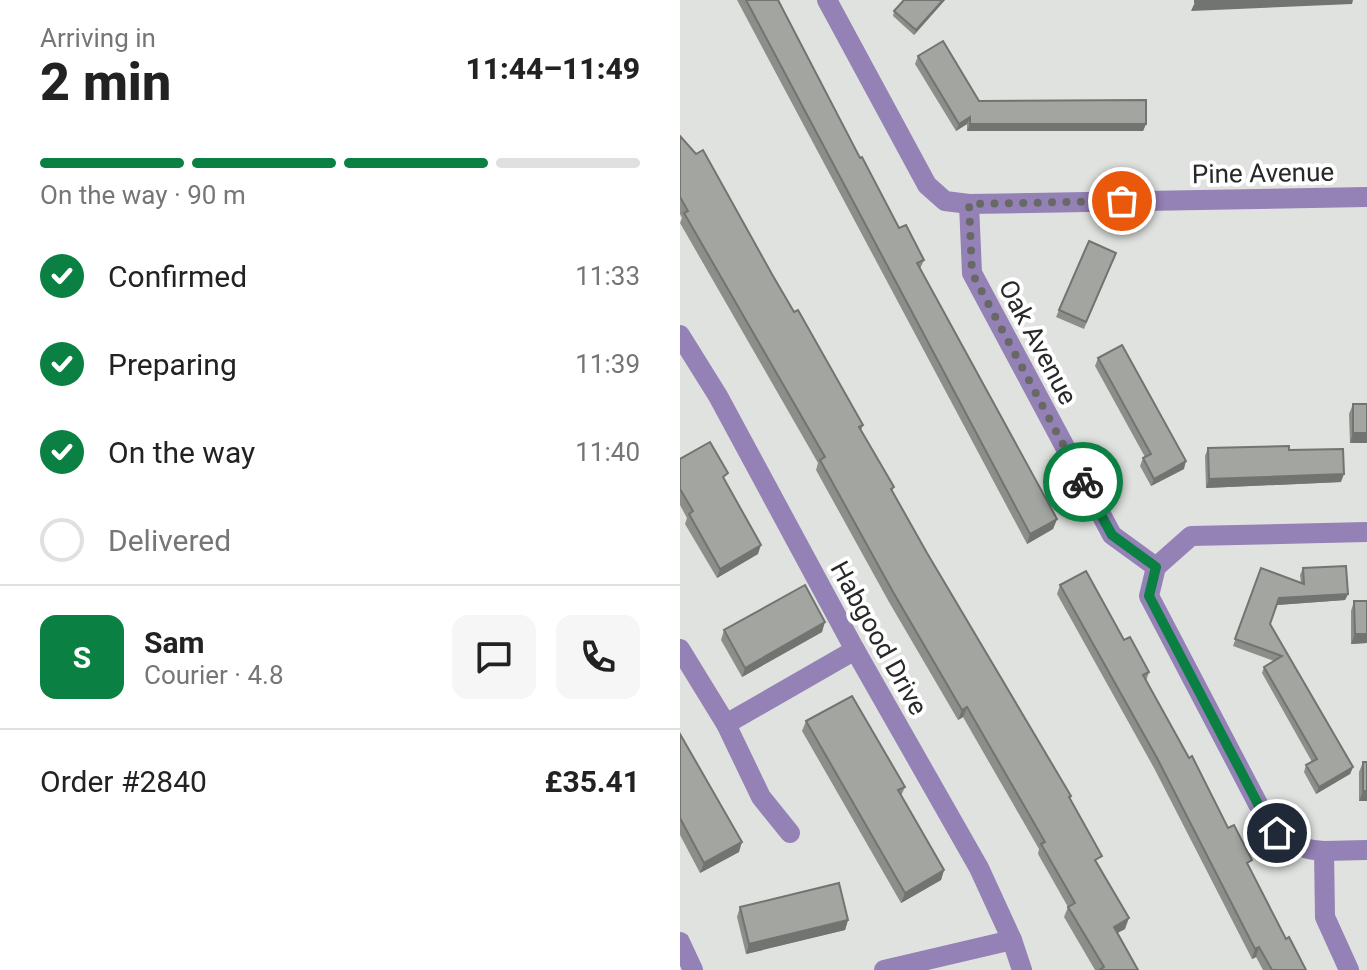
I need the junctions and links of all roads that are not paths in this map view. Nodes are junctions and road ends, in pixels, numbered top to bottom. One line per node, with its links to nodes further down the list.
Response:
1 (827, 0): 3 (street)
2 (1367, 197): 3 (street, Pine Avenue)
3 (969, 204): 6 (street, Oak Avenue)
4 (680, 335): 8 (street, Habgood Drive)
5 (1367, 532): 6 (street)
6 (1156, 567): 12 (street)
7 (680, 649): 9 (street)
8 (855, 650): 9 (street); 13 (street, Habgood Drive)
9 (726, 724): 10 (street)
10 (790, 833)
11 (1367, 850): 12 (street)
12 (1324, 851): 18 (street)
13 (1012, 940): 16 (street); 17 (street, Habgood Drive)
14 (680, 942): 15 (street)
15 (693, 970)
16 (884, 970)
17 (1022, 970)
18 (1349, 970)

